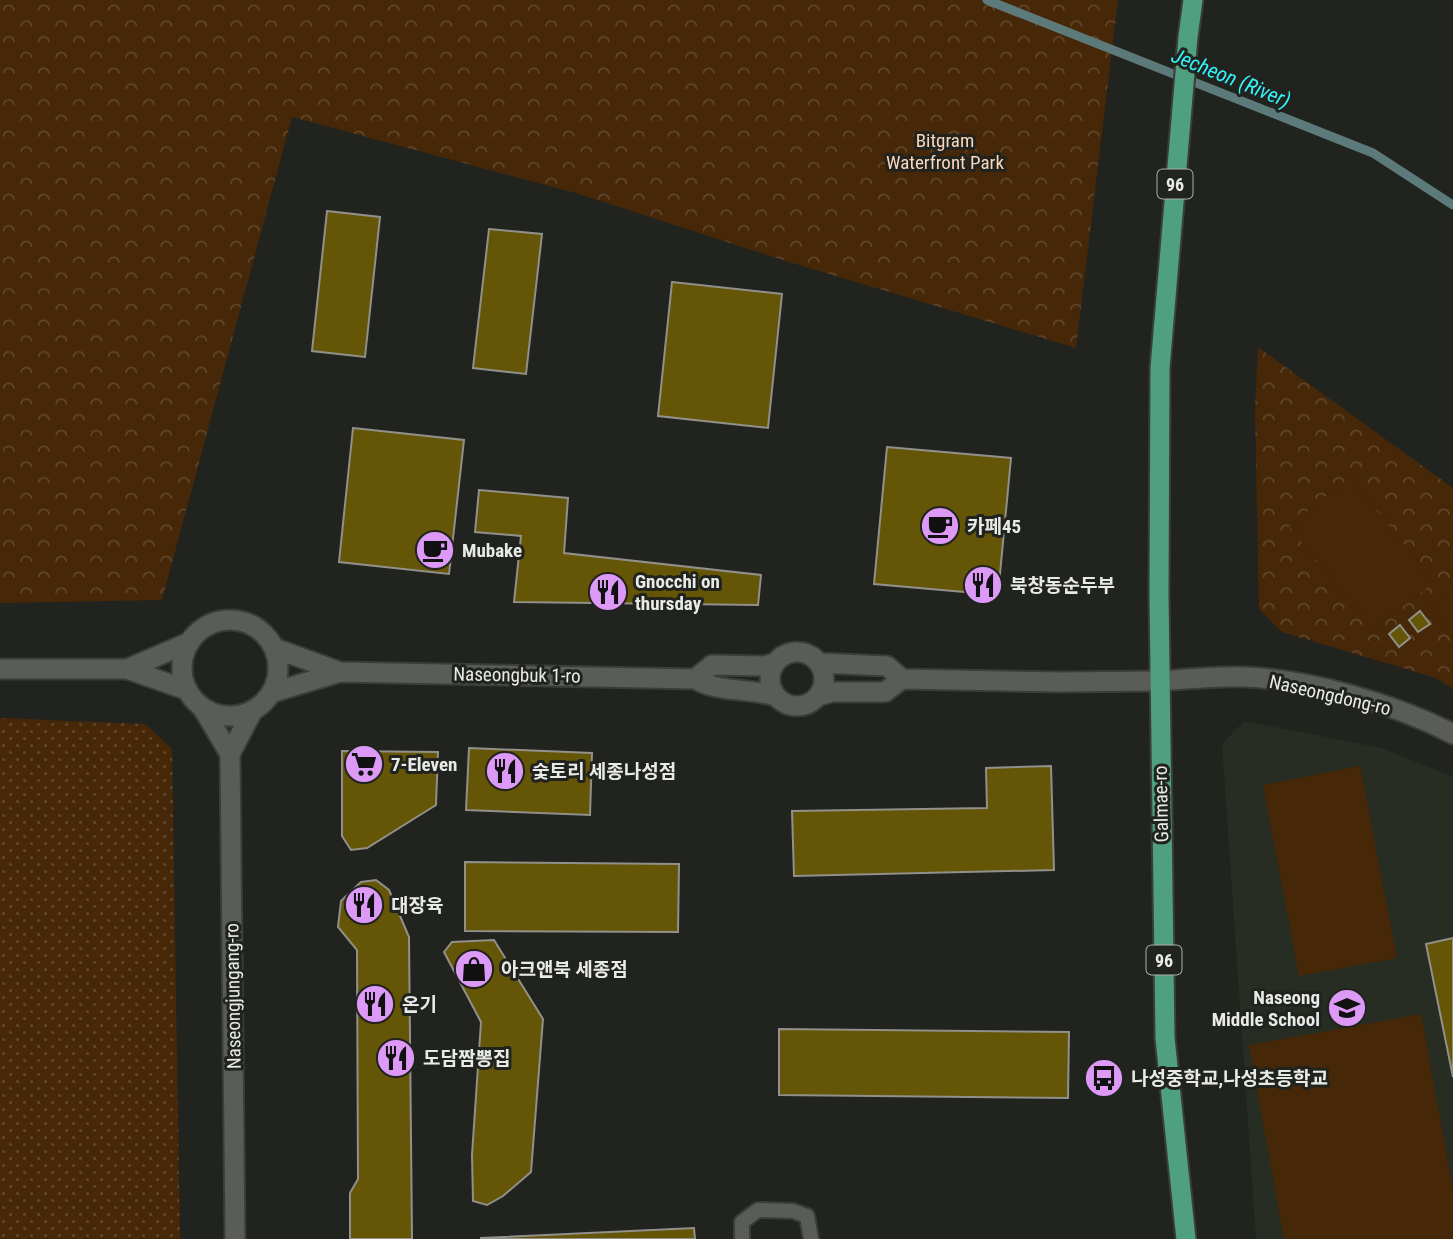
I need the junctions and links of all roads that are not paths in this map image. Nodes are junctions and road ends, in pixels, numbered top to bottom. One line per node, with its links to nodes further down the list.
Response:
1 (1194, 0): 11 (main road, Galmae-ro / 96)
2 (190, 642): 3 (street); 7 (street); 12 (street)
3 (274, 648): 8 (street); 13 (street)
4 (775, 663): 5 (street); 9 (street, Naseongbuk 1-ro); 14 (street)
5 (819, 663): 10 (street); 15 (street)
6 (0, 669): 7 (street)
7 (127, 669): 12 (street)
8 (340, 672): 9 (street, Naseongbuk 1-ro); 13 (street)
9 (695, 679): 14 (street, Naseongbuk 1-ro)
10 (902, 680): 11 (street); 15 (street)
11 (1160, 681): 18 (street, Naseongdong-ro); 23 (main road, Galmae-ro / 96)
12 (187, 690): 16 (street)
13 (271, 694): 17 (street)
14 (776, 696): 15 (street)
15 (818, 696)
16 (202, 708): 17 (street); 19 (street)
17 (253, 710): 19 (street)
18 (1453, 734)
19 (230, 754): 20 (street, Naseongjungang-ro)
20 (235, 1239)
21 (742, 1239): 22 (lane)
22 (811, 1239)
23 (1186, 1239)

